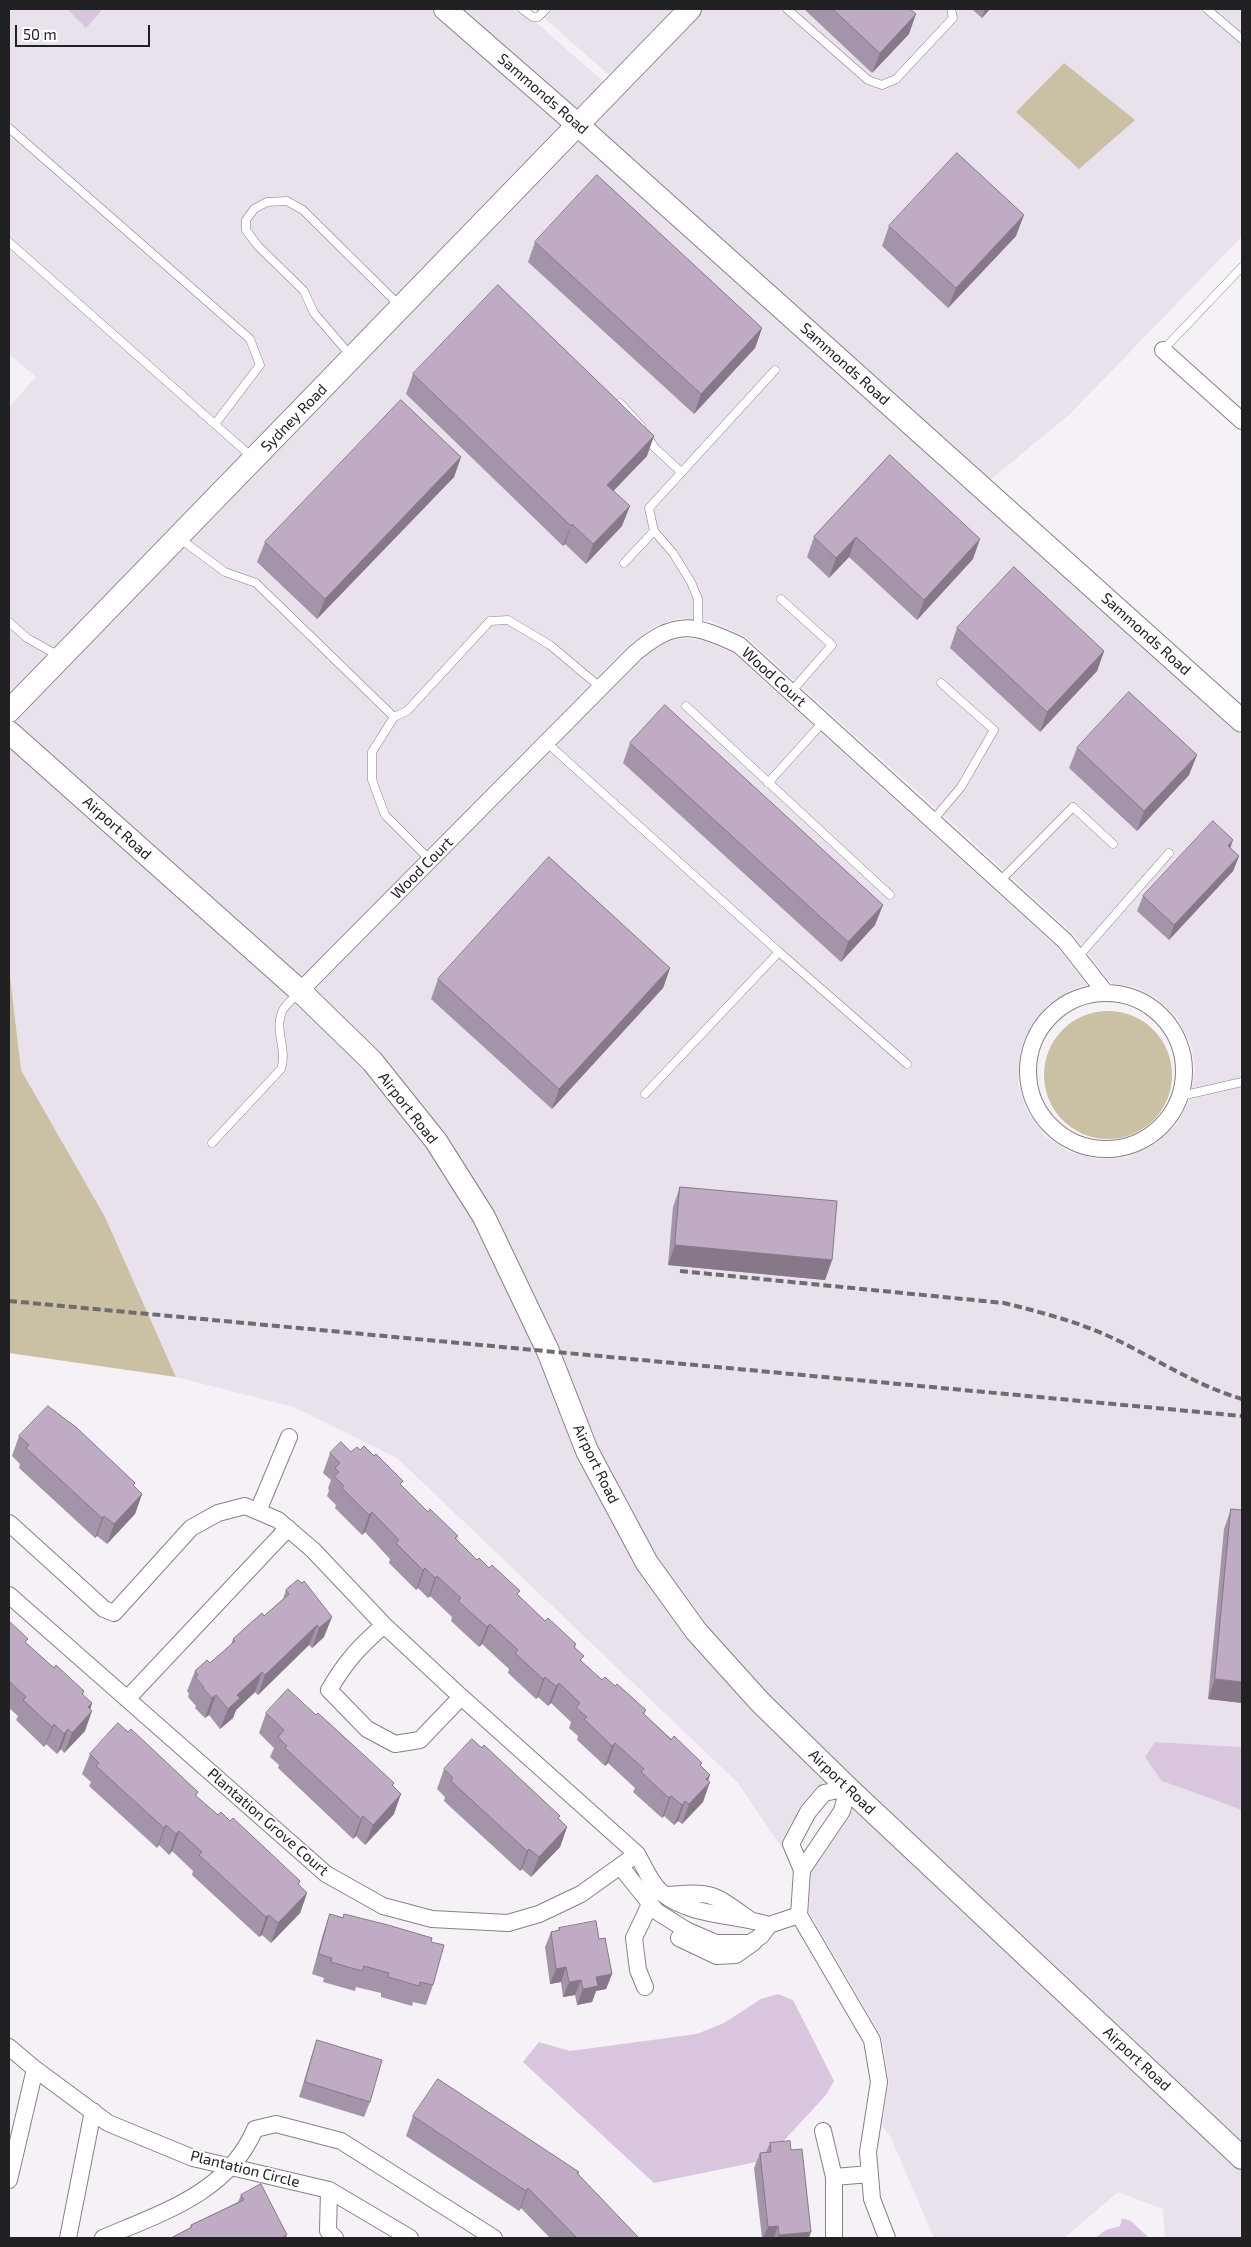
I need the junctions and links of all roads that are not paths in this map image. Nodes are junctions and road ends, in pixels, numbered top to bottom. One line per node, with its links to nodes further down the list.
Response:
1 (446, 9): 9 (street, Sammonds Road)
2 (522, 9): 3 (lane)
3 (546, 9)
4 (690, 9): 9 (street, Sydney Road)
5 (787, 9): 6 (lane)
6 (951, 9)
7 (1207, 9): 8 (lane)
8 (1242, 39)
9 (578, 125): 13 (street, Sydney Road); 36 (street, Sammonds Road)
10 (9, 128): 19 (lane)
11 (9, 242): 19 (lane)
12 (1242, 266): 14 (lane)
13 (401, 308): 15 (street, Sydney Road); 15 (lane)
14 (1162, 350): 18 (street)
15 (352, 358): 20 (street, Sydney Road)
16 (775, 370): 21 (lane)
17 (615, 398): 21 (lane)
18 (1242, 422)
19 (215, 424): 20 (lane)
20 (254, 459): 23 (street, Sydney Road)
21 (681, 472): 22 (lane)
22 (654, 531): 24 (lane); 27 (lane)
23 (178, 537): 28 (street, Sydney Road); 34 (lane)
24 (624, 563)
25 (781, 599): 31 (lane)
26 (9, 622): 28 (lane)
27 (698, 630): 30 (street, Wood Court); 31 (street, Wood Court)
28 (60, 657): 33 (street, Sydney Road)
29 (941, 683): 40 (lane)
30 (600, 687): 34 (lane); 38 (street, Wood Court)
31 (791, 692): 35 (street, Wood Court)
32 (686, 706): 39 (lane)
33 (9, 710)
34 (394, 717): 43 (lane)
35 (824, 721): 39 (lane); 40 (street, Wood Court)
36 (1242, 721)
37 (9, 732): 48 (street, Airport Road)
38 (546, 742): 43 (street, Wood Court); 46 (lane)
39 (768, 783): 45 (lane)
40 (934, 820): 44 (street, Wood Court)
41 (1113, 844): 44 (lane)
42 (1168, 854): 47 (lane)
43 (430, 860): 48 (street, Wood Court)
44 (1000, 881): 47 (street, Wood Court)
45 (890, 895)
46 (779, 952): 50 (lane); 52 (lane)
47 (1078, 957): 49 (street, Wood Court)
48 (300, 991): 54 (lane); 63 (street, Airport Road)
49 (1105, 992): 53 (street); 53 (street)
50 (907, 1064)
51 (1242, 1082): 53 (lane)
52 (645, 1094)
53 (1181, 1096)
54 (212, 1143)
55 (289, 1436): 56 (street)
56 (258, 1511): 57 (street); 58 (street)
57 (9, 1522)
58 (288, 1528): 60 (street); 62 (street)
59 (9, 1595): 62 (street, Plantation Grove Court)
60 (384, 1625): 61 (street); 61 (street)
61 (461, 1697): 64 (street)
62 (127, 1699): 65 (street, Plantation Grove Court)
63 (848, 1788): 66 (street); 66 (street); 75 (street, Airport Road)
64 (638, 1854): 65 (street, Plantation Grove Court); 69 (street)
65 (620, 1866): 67 (street)
66 (802, 1870): 68 (street)
67 (652, 1906): 69 (street); 70 (street)
68 (798, 1915): 69 (street); 77 (street)
69 (765, 1931)
70 (645, 1987)
71 (9, 2046): 72 (street, Plantation Circle)
72 (35, 2069): 73 (street, Plantation Circle); 79 (street)
73 (93, 2111): 76 (street, Plantation Circle); 81 (street)
74 (822, 2131): 78 (street)
75 (1242, 2158)
76 (231, 2166): 80 (street, Plantation Circle); 82 (street); 85 (street)
77 (870, 2174): 78 (street); 87 (street)
78 (834, 2177): 86 (street)
79 (9, 2180)
80 (329, 2190): 83 (street); 84 (street, Plantation Circle)
81 (68, 2238)
82 (102, 2238)
83 (335, 2238)
84 (410, 2238)
85 (494, 2238)
86 (834, 2238)
87 (887, 2238)

